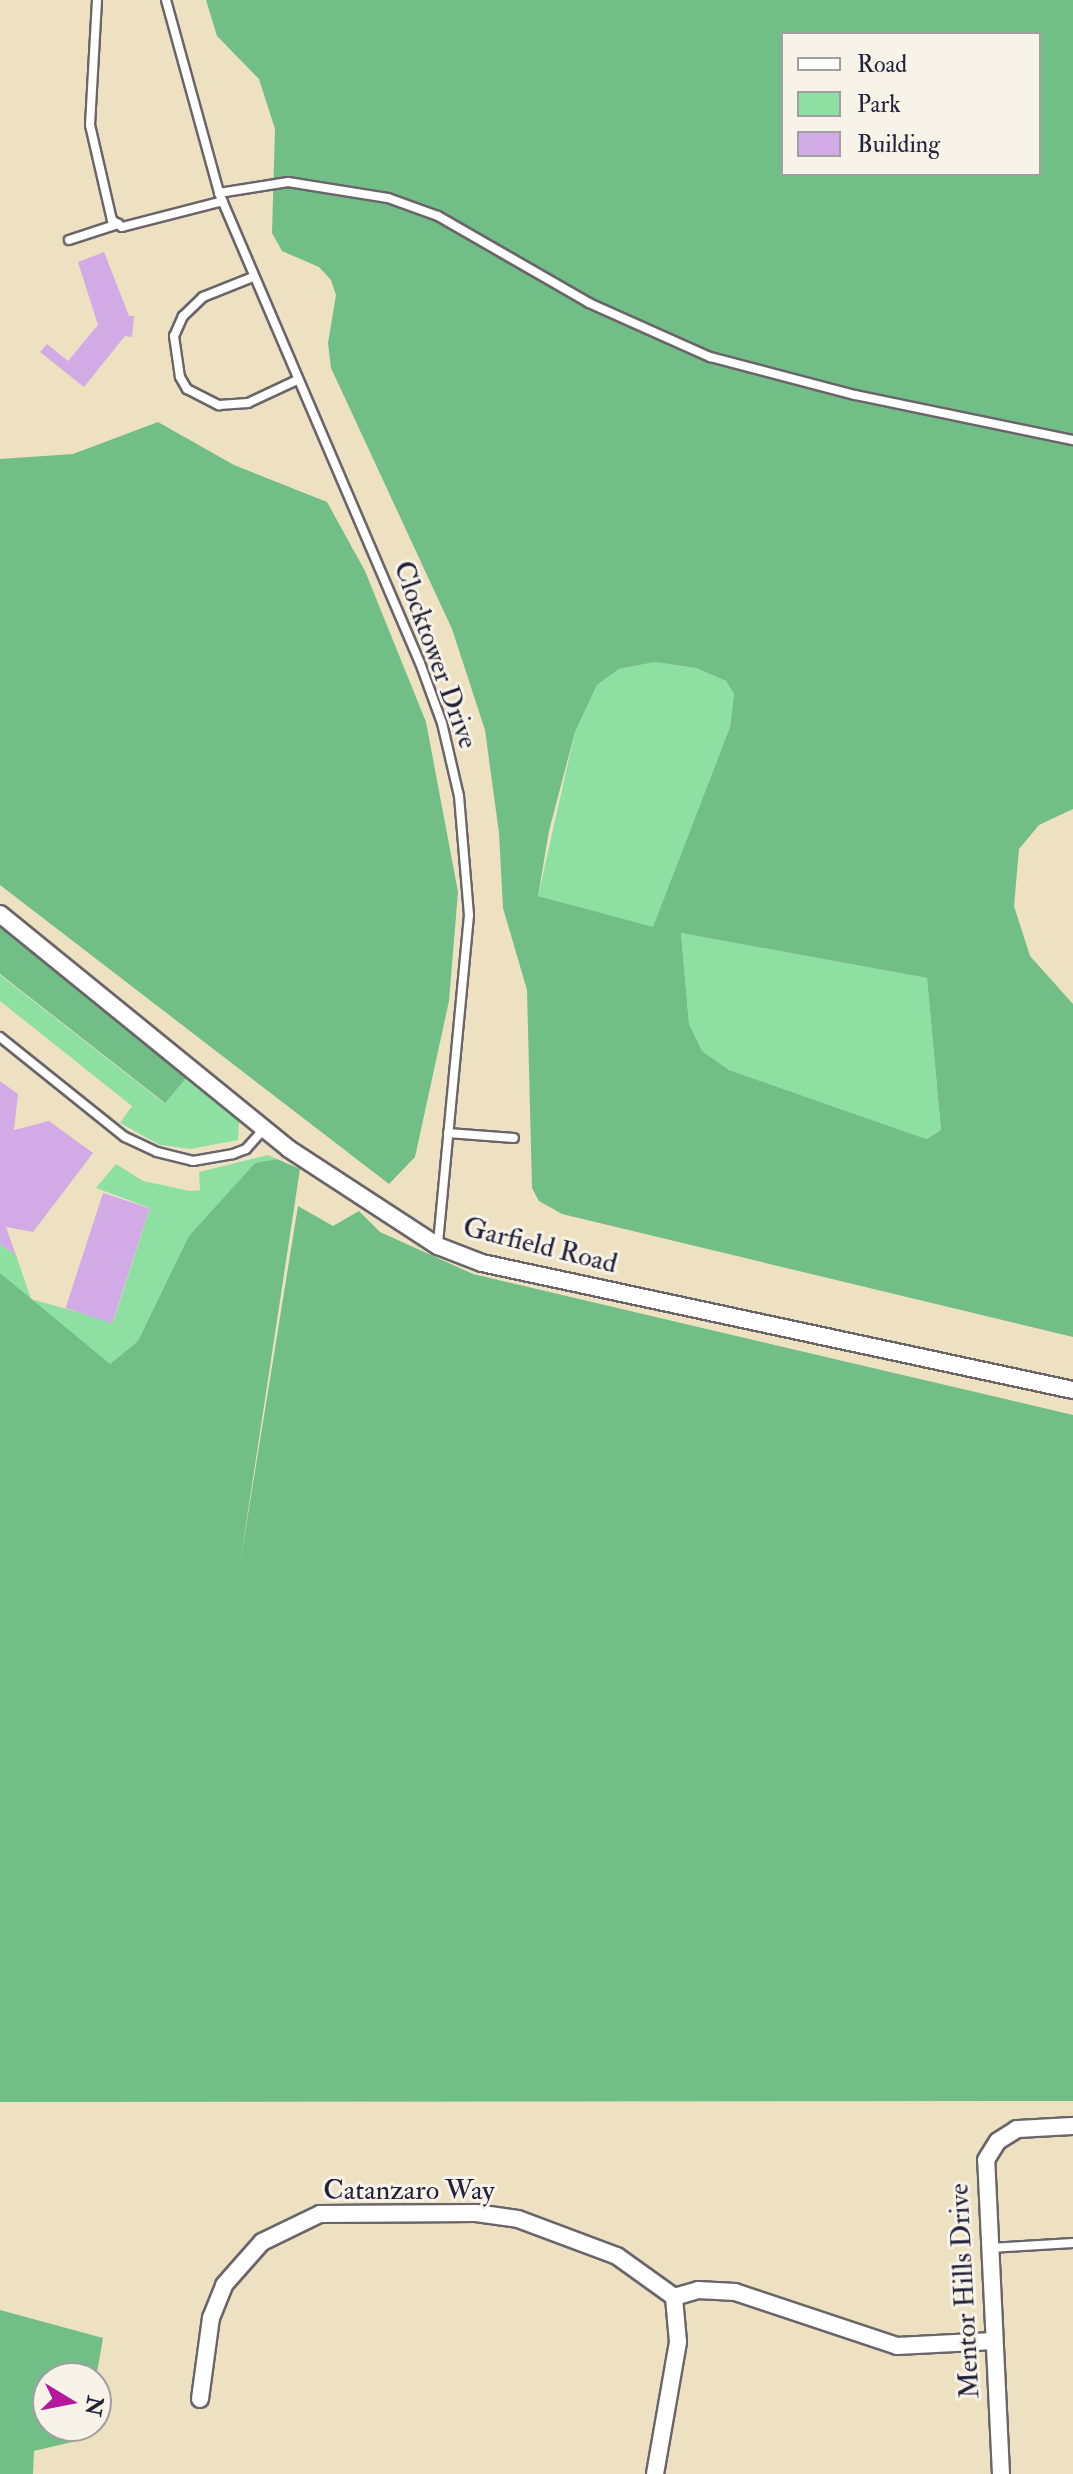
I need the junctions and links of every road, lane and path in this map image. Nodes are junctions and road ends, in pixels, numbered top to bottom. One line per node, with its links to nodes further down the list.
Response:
1 (97, 0): 4 (lane)
2 (166, 0): 3 (lane, Clocktower Drive)
3 (221, 197): 4 (lane); 6 (lane, Clocktower Drive); 8 (lane)
4 (118, 224): 5 (lane)
5 (69, 240)
6 (253, 277): 7 (lane, Clocktower Drive); 7 (lane)
7 (297, 380): 12 (lane, Clocktower Drive)
8 (1073, 440)
9 (0, 914): 11 (street, Garfield Road)
10 (0, 1037): 11 (lane)
11 (264, 1129): 14 (street, Garfield Road)
12 (448, 1133): 13 (lane); 14 (lane, Clocktower Drive)
13 (514, 1138)
14 (438, 1246): 15 (street, Garfield Road)
15 (1073, 1390)
16 (1073, 2126): 18 (street, Mentor Hills Drive)
17 (1073, 2243): 18 (lane)
18 (989, 2248): 20 (street, Mentor Hills Drive)
19 (674, 2297): 20 (street); 21 (street, Catanzaro Way); 22 (street)
20 (994, 2341): 23 (street, Mentor Hills Drive)
21 (200, 2399)
22 (655, 2474)
23 (1001, 2474)

